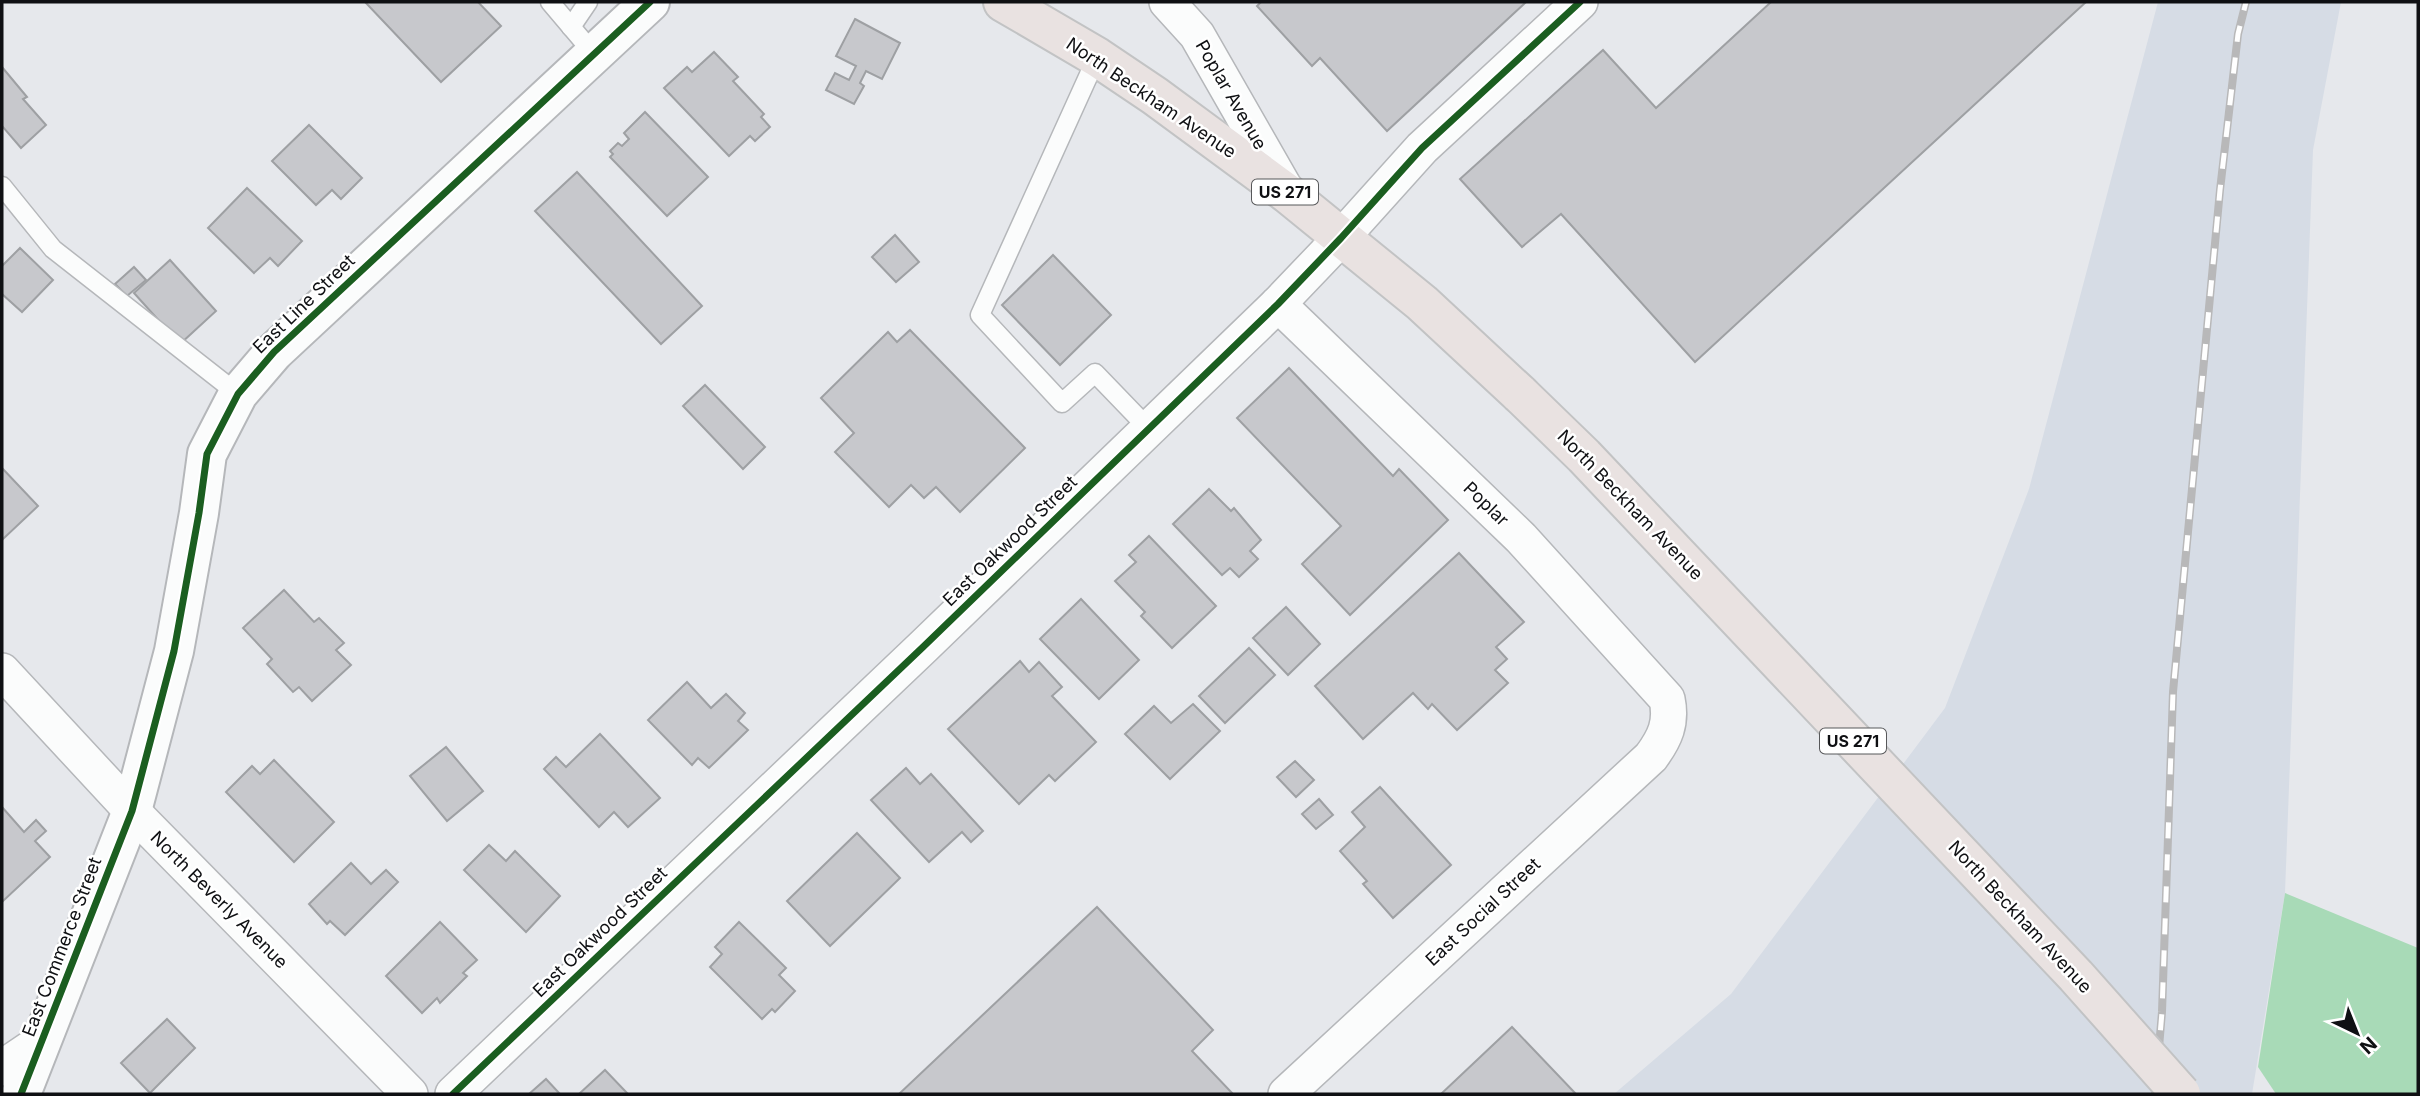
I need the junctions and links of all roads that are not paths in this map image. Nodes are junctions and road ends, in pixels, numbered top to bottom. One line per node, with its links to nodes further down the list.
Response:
1 (550, 2): 7 (lane)
2 (588, 2): 7 (lane)
3 (650, 2): 7 (street, East Line Street)
4 (1003, 2): 8 (main road, North Beckham Avenue / US 271)
5 (1167, 2): 10 (street, Poplar Avenue)
6 (1580, 2): 11 (street, East Oakwood Street)
7 (582, 40): 13 (street, East Line Street)
8 (1097, 57): 10 (main road, North Beckham Avenue / US 271); 14 (lane)
9 (2, 186): 13 (lane)
10 (1288, 194): 11 (main road, North Beckham Avenue / US 271)
11 (1341, 238): 12 (street, East Oakwood Street); 24 (main road, North Beckham Avenue / US 271, bridge)
12 (1278, 304): 14 (street, East Oakwood Street); 16 (street, Poplar)
13 (238, 394): 17 (street, East Line Street)
14 (1149, 429): 22 (street, East Oakwood Street)
15 (2, 671): 17 (street, North Beverly Avenue)
16 (1670, 721): 23 (street, East Social Street)
17 (132, 811): 18 (street, East Commerce Street); 21 (street, North Beverly Avenue)
18 (42, 1041): 19 (street); 20 (street, East Commerce Street)
19 (2, 1068)
20 (21, 1094)
21 (410, 1094)
22 (453, 1094)
23 (1286, 1094)
24 (2181, 1094)

